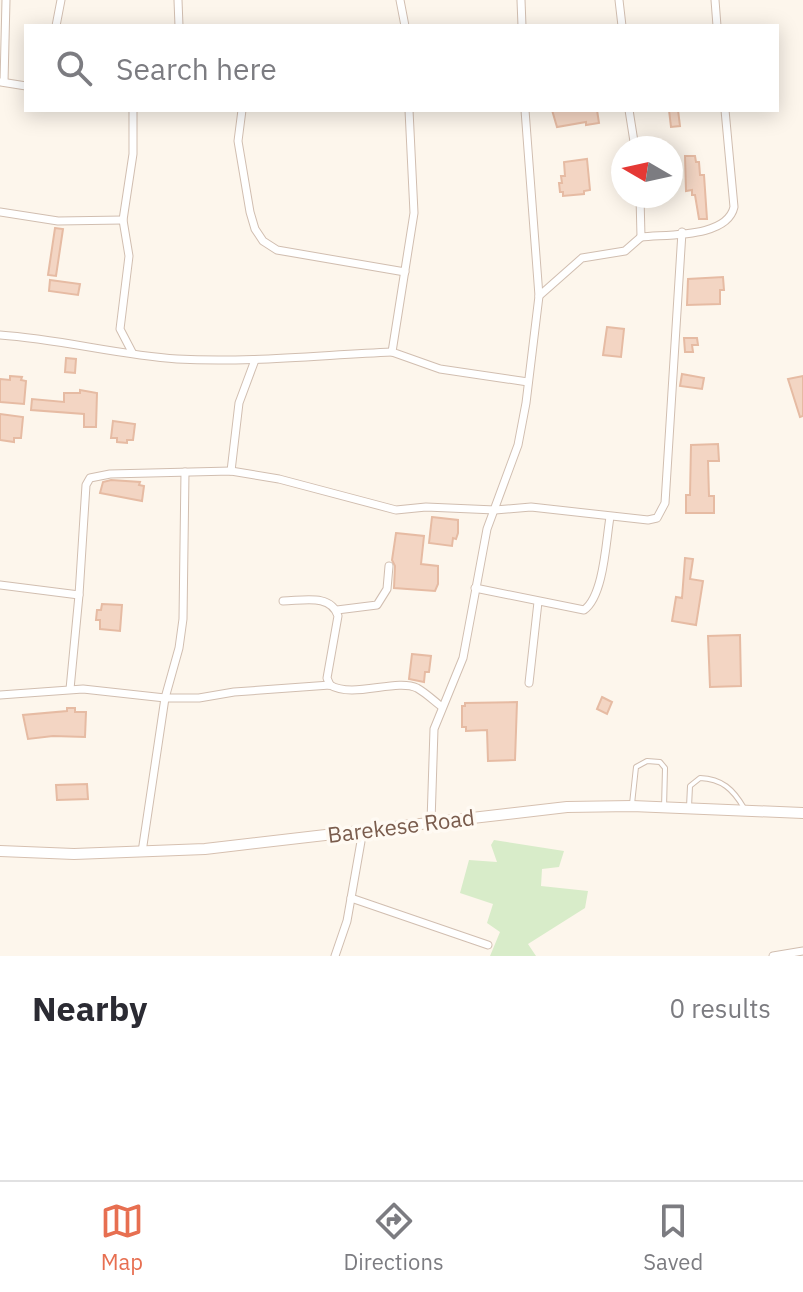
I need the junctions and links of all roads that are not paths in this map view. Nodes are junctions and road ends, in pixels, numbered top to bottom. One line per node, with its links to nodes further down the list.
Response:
1 (6, 0): 14 (street)
2 (61, 0): 8 (street)
3 (178, 0): 9 (street)
4 (400, 0): 10 (street)
5 (521, 0): 11 (street)
6 (619, 0): 12 (street)
7 (715, 0): 13 (street)
8 (56, 24)
9 (179, 24)
10 (405, 24)
11 (522, 24)
12 (622, 24)
13 (717, 24)
14 (2, 82): 15 (street)
15 (24, 86)
16 (133, 112): 25 (street)
17 (242, 112): 28 (street)
18 (409, 112): 28 (street)
19 (525, 112): 29 (street)
20 (629, 112): 22 (street)
21 (725, 112): 26 (street)
22 (633, 136)
23 (640, 208): 27 (street)
24 (0, 212): 25 (street)
25 (123, 220): 31 (street)
26 (682, 232): 27 (street); 38 (street)
27 (641, 237): 29 (street)
28 (405, 272): 32 (street)
29 (539, 296): 34 (street)
30 (0, 335): 31 (street)
31 (132, 352): 33 (street)
32 (392, 352): 33 (street); 34 (street)
33 (255, 360): 35 (street)
34 (528, 382): 37 (street)
35 (231, 471): 36 (street); 37 (street)
36 (185, 472): 42 (street); 50 (street)
37 (495, 510): 38 (street); 41 (street)
38 (610, 517): 44 (street)
39 (389, 566): 45 (street)
40 (0, 585): 42 (street)
41 (475, 588): 44 (street); 51 (street)
42 (79, 595): 48 (street)
43 (283, 601): 45 (street)
44 (538, 602): 46 (street)
45 (337, 610): 47 (street)
46 (529, 683)
47 (330, 685): 50 (street); 51 (street)
48 (70, 689): 49 (street); 50 (street)
49 (0, 695)
50 (165, 698): 60 (street)
51 (442, 707): 57 (street)
52 (632, 806): 53 (main road, Barekese Road); 53 (lane); 57 (main road, Barekese Road)
53 (664, 808): 54 (main road, Barekese Road)
54 (689, 809): 55 (main road, Barekese Road); 55 (lane)
55 (746, 811): 56 (main road, Barekese Road)
56 (803, 813)
57 (431, 822): 58 (main road, Barekese Road)
58 (363, 830): 60 (main road, Barekese Road); 61 (street)
59 (0, 851): 60 (main road, Barekese Road)
60 (142, 852)
61 (351, 898): 62 (street); 64 (street)
62 (488, 945)
63 (803, 951): 65 (street)
64 (335, 956)
65 (773, 956)

